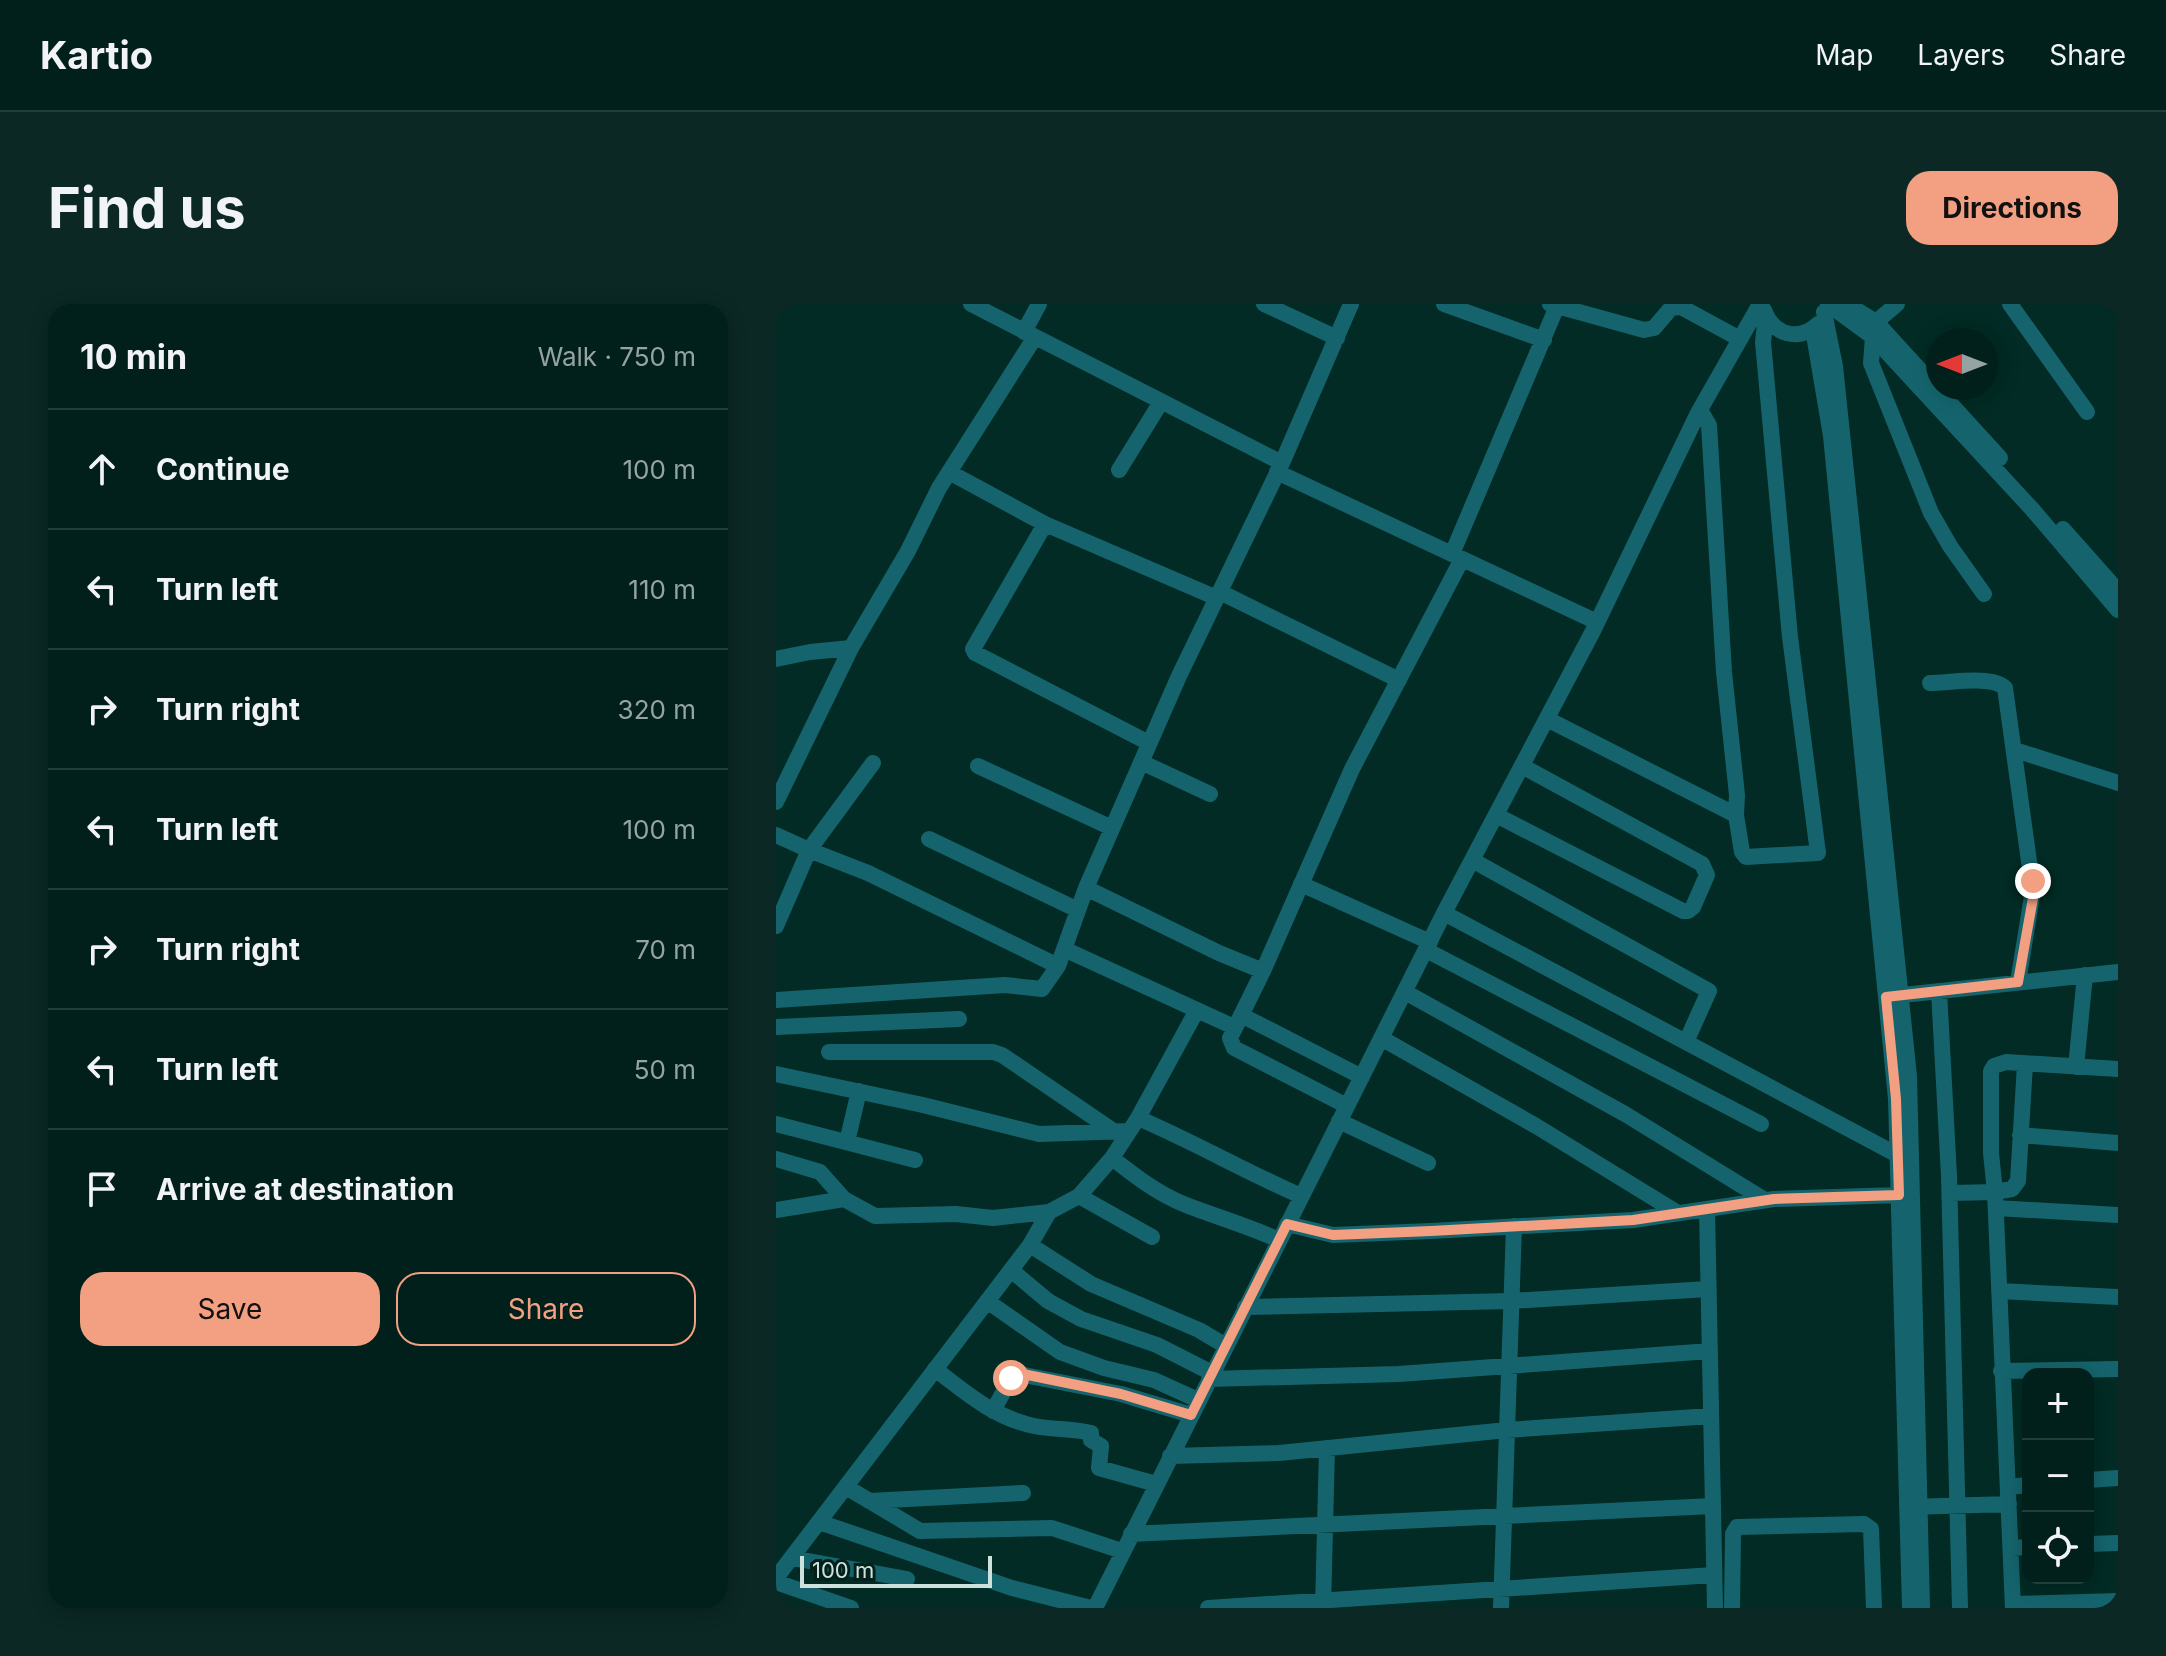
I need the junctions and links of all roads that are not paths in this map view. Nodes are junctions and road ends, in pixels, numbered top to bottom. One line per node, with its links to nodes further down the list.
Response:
1 (971, 304): 14 (street)
2 (1039, 304): 14 (street)
3 (1264, 304): 15 (street)
4 (1444, 304): 17 (street)
5 (1847, 304): 13 (street)
6 (1897, 304): 13 (street)
7 (2010, 304): 20 (street)
8 (1347, 305): 15 (street)
9 (1555, 305): 16 (street); 17 (street)
10 (1826, 307): 12 (street); 13 (street); 66 (street)
11 (1763, 308): 12 (street); 16 (street); 46 (street)
12 (1813, 329): 66 (street)
13 (1874, 330): 26 (street); 27 (street); 29 (street)
14 (1029, 335): 18 (street); 23 (street)
15 (1337, 338): 21 (street)
16 (1740, 339): 19 (street)
17 (1544, 340): 25 (street)
18 (1161, 402): 21 (street); 22 (street)
19 (1700, 410): 30 (street); 46 (street)
20 (2087, 412)
21 (1279, 467): 25 (street); 28 (street)
22 (1119, 470)
23 (949, 472): 24 (street); 31 (street)
24 (1045, 524): 28 (street); 36 (street)
25 (1457, 556): 30 (street); 33 (street)
26 (2118, 591)
27 (1984, 594)
28 (1218, 595): 33 (street); 36 (street)
29 (2118, 610)
30 (1597, 622): 35 (street)
31 (851, 648): 32 (street); 44 (street)
32 (776, 659)
33 (1399, 680): 52 (street)
34 (1930, 683): 37 (street)
35 (1547, 719): 41 (street); 46 (street)
36 (1149, 743): 38 (street)
37 (2015, 750): 42 (street); 63 (street)
38 (1141, 762): 43 (street); 47 (street)
39 (873, 763): 50 (street)
40 (978, 766): 47 (street)
41 (1522, 766): 45 (street); 45 (street)
42 (2118, 783)
43 (1210, 794)
44 (776, 802)
45 (1496, 815): 51 (street)
46 (1736, 815)
47 (1112, 828): 53 (street)
48 (776, 835): 50 (street)
49 (929, 839): 54 (street)
50 (809, 850): 56 (street); 59 (street)
51 (1472, 860): 55 (street); 73 (street)
52 (1301, 884): 57 (street); 60 (street)
53 (1086, 888): 54 (street); 60 (street)
54 (1078, 910): 58 (street)
55 (1444, 913): 57 (street); 73 (street)
56 (776, 926)
57 (1428, 946): 65 (street); 83 (street)
58 (1064, 949): 59 (street); 68 (street)
59 (1058, 966): 67 (street)
60 (1263, 971): 70 (street)
61 (2118, 972): 62 (street)
62 (2085, 975): 63 (street); 76 (street)
63 (2018, 982): 64 (street)
64 (1939, 991): 66 (street); 93 (street)
65 (1405, 992): 72 (street); 98 (street)
66 (1893, 996): 90 (street)
67 (776, 1000)
68 (1197, 1010): 70 (street); 84 (street)
69 (959, 1019): 71 (street)
70 (1237, 1021): 79 (street); 81 (street)
71 (776, 1027)
72 (1381, 1038): 79 (street); 103 (street)
73 (1686, 1042): 90 (street)
74 (829, 1052): 84 (street)
75 (2025, 1064): 76 (street); 85 (street); 99 (street)
76 (2076, 1067): 77 (street)
77 (2118, 1069)
78 (776, 1074): 80 (street)
79 (1362, 1077): 81 (street)
80 (859, 1091): 84 (street); 86 (street)
81 (1343, 1113): 92 (street); 96 (street)
82 (776, 1124): 86 (street)
83 (1761, 1124)
84 (1127, 1127): 88 (street); 96 (street)
85 (2020, 1135): 87 (street); 99 (street)
86 (847, 1142): 91 (street)
87 (2118, 1143)
88 (1112, 1158): 95 (street); 108 (street)
89 (776, 1159): 97 (street)
90 (1904, 1159): 94 (street); 142 (street)
91 (915, 1160)
92 (1428, 1163)
93 (1950, 1193): 99 (street); 141 (street)
94 (1899, 1195): 98 (street); 142 (street)
95 (1079, 1196): 102 (street); 107 (street)
96 (1301, 1196): 105 (street)
97 (844, 1199): 101 (street); 102 (street)
98 (1765, 1200): 100 (street)
99 (1996, 1200): 104 (street); 112 (street)
100 (1707, 1209): 103 (street); 111 (street)
101 (776, 1210)
102 (1049, 1212): 109 (street)
103 (1678, 1213): 106 (street)
104 (2118, 1215)
105 (1287, 1224): 106 (street); 108 (street)
106 (1514, 1226): 115 (street)
107 (1152, 1237)
108 (1279, 1240): 116 (street)
109 (1030, 1245): 110 (street); 117 (street)
110 (1011, 1270): 114 (street); 125 (street)
111 (1708, 1289): 115 (street); 118 (street)
112 (1999, 1291): 113 (street); 122 (street)
113 (2118, 1297)
114 (987, 1301): 120 (street); 126 (street)
115 (1511, 1301): 116 (street); 119 (street)
116 (1245, 1307): 117 (street)
117 (1226, 1346): 125 (street)
118 (1710, 1351): 119 (street); 128 (street)
119 (1509, 1367): 125 (street); 129 (street)
120 (935, 1369): 127 (street); 135 (street)
121 (2118, 1369): 124 (street)
122 (2001, 1371): 123 (street); 138 (street)
123 (2022, 1371)
124 (2094, 1371)
125 (1210, 1376): 126 (street)
126 (1194, 1407): 127 (street); 131 (street)
127 (993, 1411): 134 (street)
128 (1711, 1416): 129 (street); 140 (street)
129 (1507, 1430): 130 (street); 143 (street)
130 (1327, 1448): 131 (street); 145 (street)
131 (1170, 1456): 134 (street)
132 (2118, 1478): 133 (street)
133 (2094, 1480)
134 (1156, 1484): 146 (street)
135 (846, 1487): 139 (street); 144 (street)
136 (2022, 1488): 138 (street)
137 (1023, 1493): 139 (street)
138 (2008, 1495): 141 (street); 149 (street)
139 (869, 1501): 150 (street)
140 (1713, 1506): 143 (street); 152 (street)
141 (1957, 1506): 142 (street); 168 (street)
142 (1914, 1507): 166 (street); 167 (street)
143 (1504, 1514): 145 (street); 155 (street)
144 (819, 1522): 151 (street); 160 (street)
145 (1326, 1523): 146 (street); 157 (street)
146 (1131, 1534): 150 (street)
147 (2118, 1543): 148 (street)
148 (2094, 1544)
149 (2020, 1548): 158 (street)
150 (1122, 1551): 160 (street)
151 (792, 1558): 153 (street); 154 (street)
152 (1714, 1575): 155 (street); 163 (street)
153 (907, 1579)
154 (776, 1580): 159 (street)
155 (1501, 1589): 157 (street); 162 (street)
156 (2118, 1601): 158 (street)
157 (1323, 1604): 161 (street)
158 (2013, 1606)
159 (851, 1608)
160 (1093, 1608)
161 (1208, 1608)
162 (1501, 1608)
163 (1715, 1608)
164 (1732, 1608): 165 (street)
165 (1874, 1608)
166 (1910, 1608)
167 (1922, 1608)
168 (1960, 1608)

